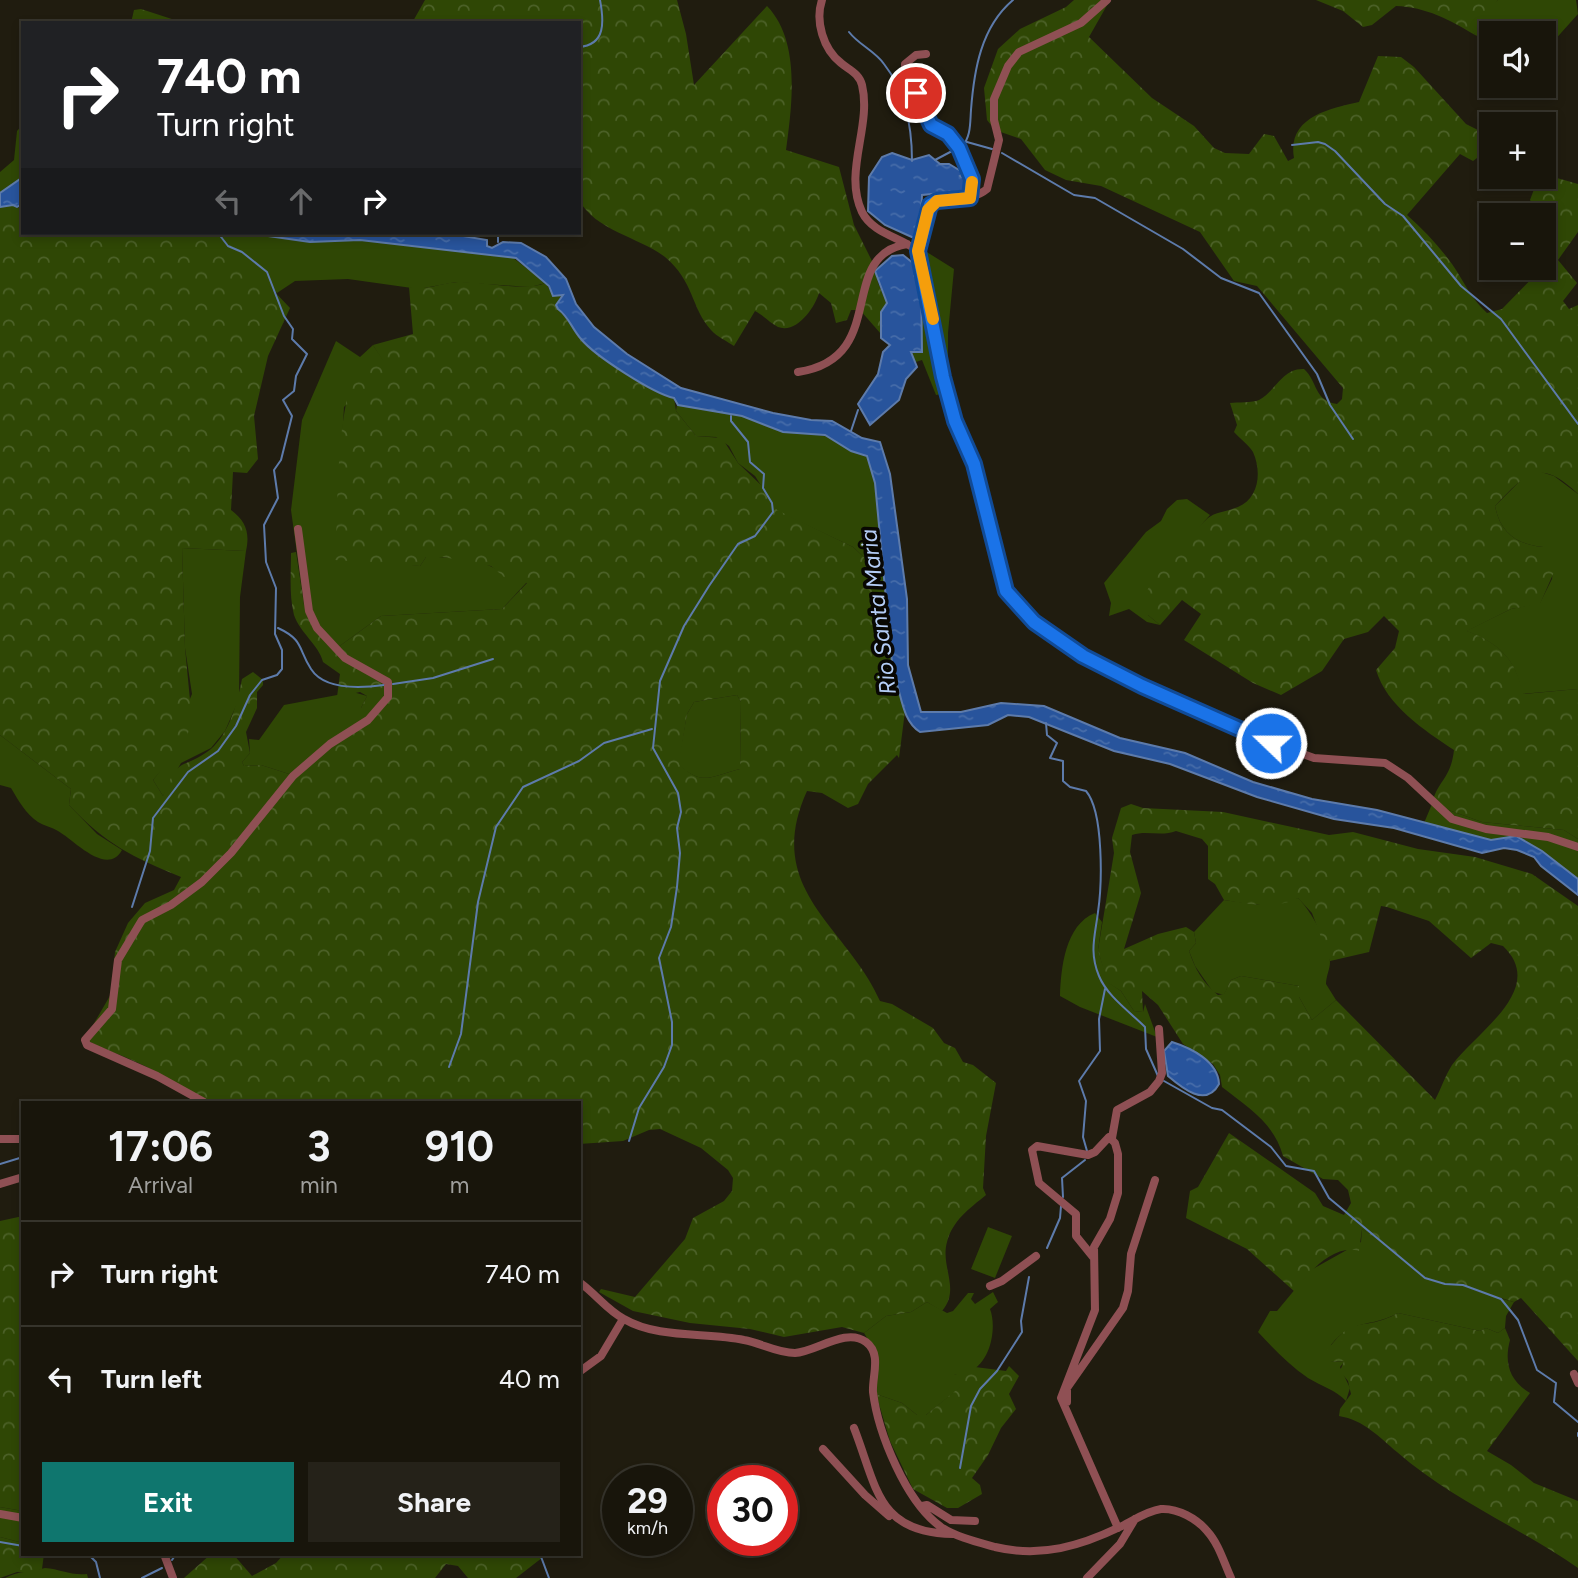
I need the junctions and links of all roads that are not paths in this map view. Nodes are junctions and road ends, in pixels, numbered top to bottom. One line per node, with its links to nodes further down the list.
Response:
1 (822, 0): 5 (street)
2 (1107, 0): 4 (street)
3 (926, 54): 4 (street)
4 (970, 198): 6 (street)
5 (908, 244): 6 (street); 7 (street)
6 (918, 251): 9 (street)
7 (797, 372)
8 (298, 530): 11 (street)
9 (1578, 847)
10 (1159, 1029): 12 (street)
11 (202, 1101)
12 (1112, 1138): 19 (street); 19 (street)
13 (0, 1139): 14 (street)
14 (21, 1139)
15 (21, 1178): 17 (street)
16 (1155, 1180): 25 (street)
17 (0, 1184)
18 (1035, 1256): 21 (street)
19 (1093, 1257): 25 (street)
20 (581, 1284): 22 (street)
21 (990, 1286)
22 (623, 1319): 23 (street); 27 (street)
23 (581, 1371)
24 (854, 1427): 30 (street)
25 (1075, 1429): 33 (street)
26 (823, 1449): 30 (street)
27 (922, 1506): 32 (street); 34 (street)
28 (0, 1514): 29 (street)
29 (21, 1518)
30 (895, 1518): 34 (street)
31 (1135, 1519): 33 (street); 37 (street); 38 (street)
32 (975, 1521)
33 (1118, 1528): 34 (street)
34 (956, 1534)
35 (165, 1556): 36 (street)
36 (173, 1578)
37 (1087, 1578)
38 (1231, 1578)

